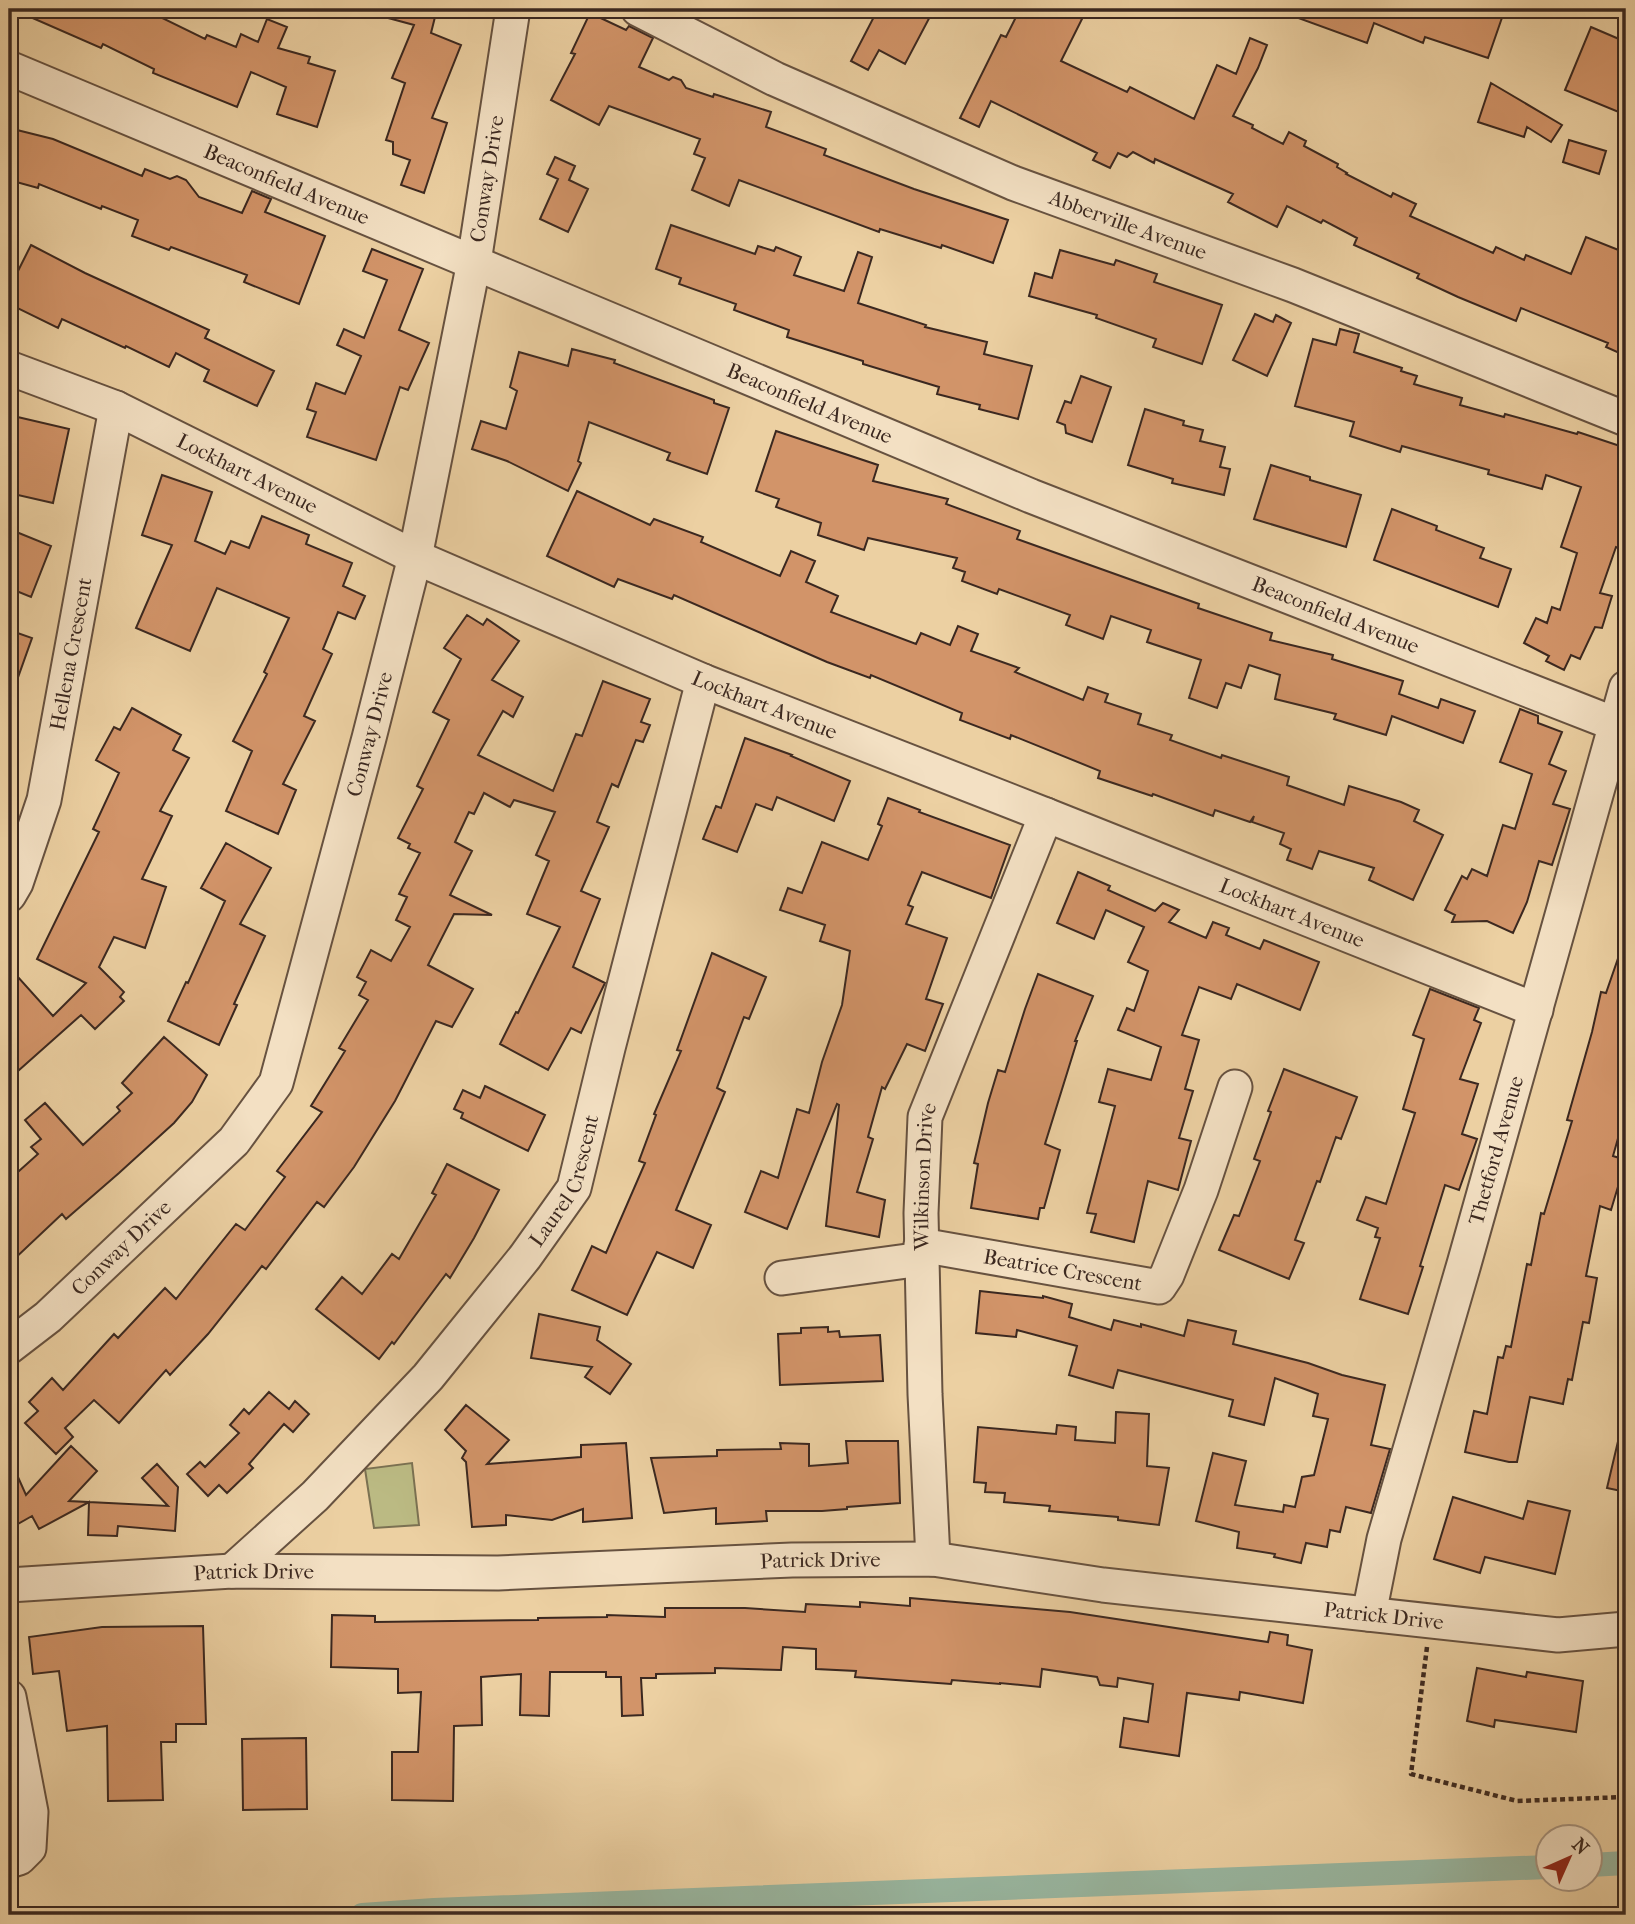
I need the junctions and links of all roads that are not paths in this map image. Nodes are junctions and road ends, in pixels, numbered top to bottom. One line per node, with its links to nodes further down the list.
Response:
1 (513, 9): 4 (street, Conway Drive)
2 (638, 9): 7 (street, Abberville Avenue)
3 (9, 68): 4 (street, Beaconfield Avenue)
4 (474, 262): 8 (street, Conway Drive); 11 (street, Beaconfield Avenue)
5 (9, 368): 6 (street, Lockhart Avenue)
6 (116, 408): 8 (street, Lockhart Avenue); 13 (street, Hellena Crescent)
7 (1626, 419)
8 (415, 556): 9 (street, Lockhart Avenue); 18 (street, Conway Drive)
9 (702, 681): 12 (street, Lockhart Avenue); 20 (street, Laurel Crescent)
10 (1626, 688): 11 (street, Thetford Avenue)
11 (1615, 724): 14 (street, Thetford Avenue)
12 (1046, 815): 14 (street, Lockhart Avenue); 16 (street, Wilkinson Drive)
13 (9, 895)
14 (1536, 1010): 22 (street, Thetford Avenue)
15 (1235, 1087): 16 (street, Beatrice Crescent)
16 (921, 1252): 17 (street); 19 (street, Wilkinson Drive)
17 (782, 1278)
18 (9, 1347)
19 (933, 1559): 20 (street, Patrick Drive); 22 (street, Patrick Drive)
20 (232, 1571): 21 (street, Patrick Drive)
21 (9, 1585)
22 (1369, 1614): 23 (street, Patrick Drive)
23 (1626, 1629)
24 (9, 1697): 25 (street)
25 (9, 1861)

